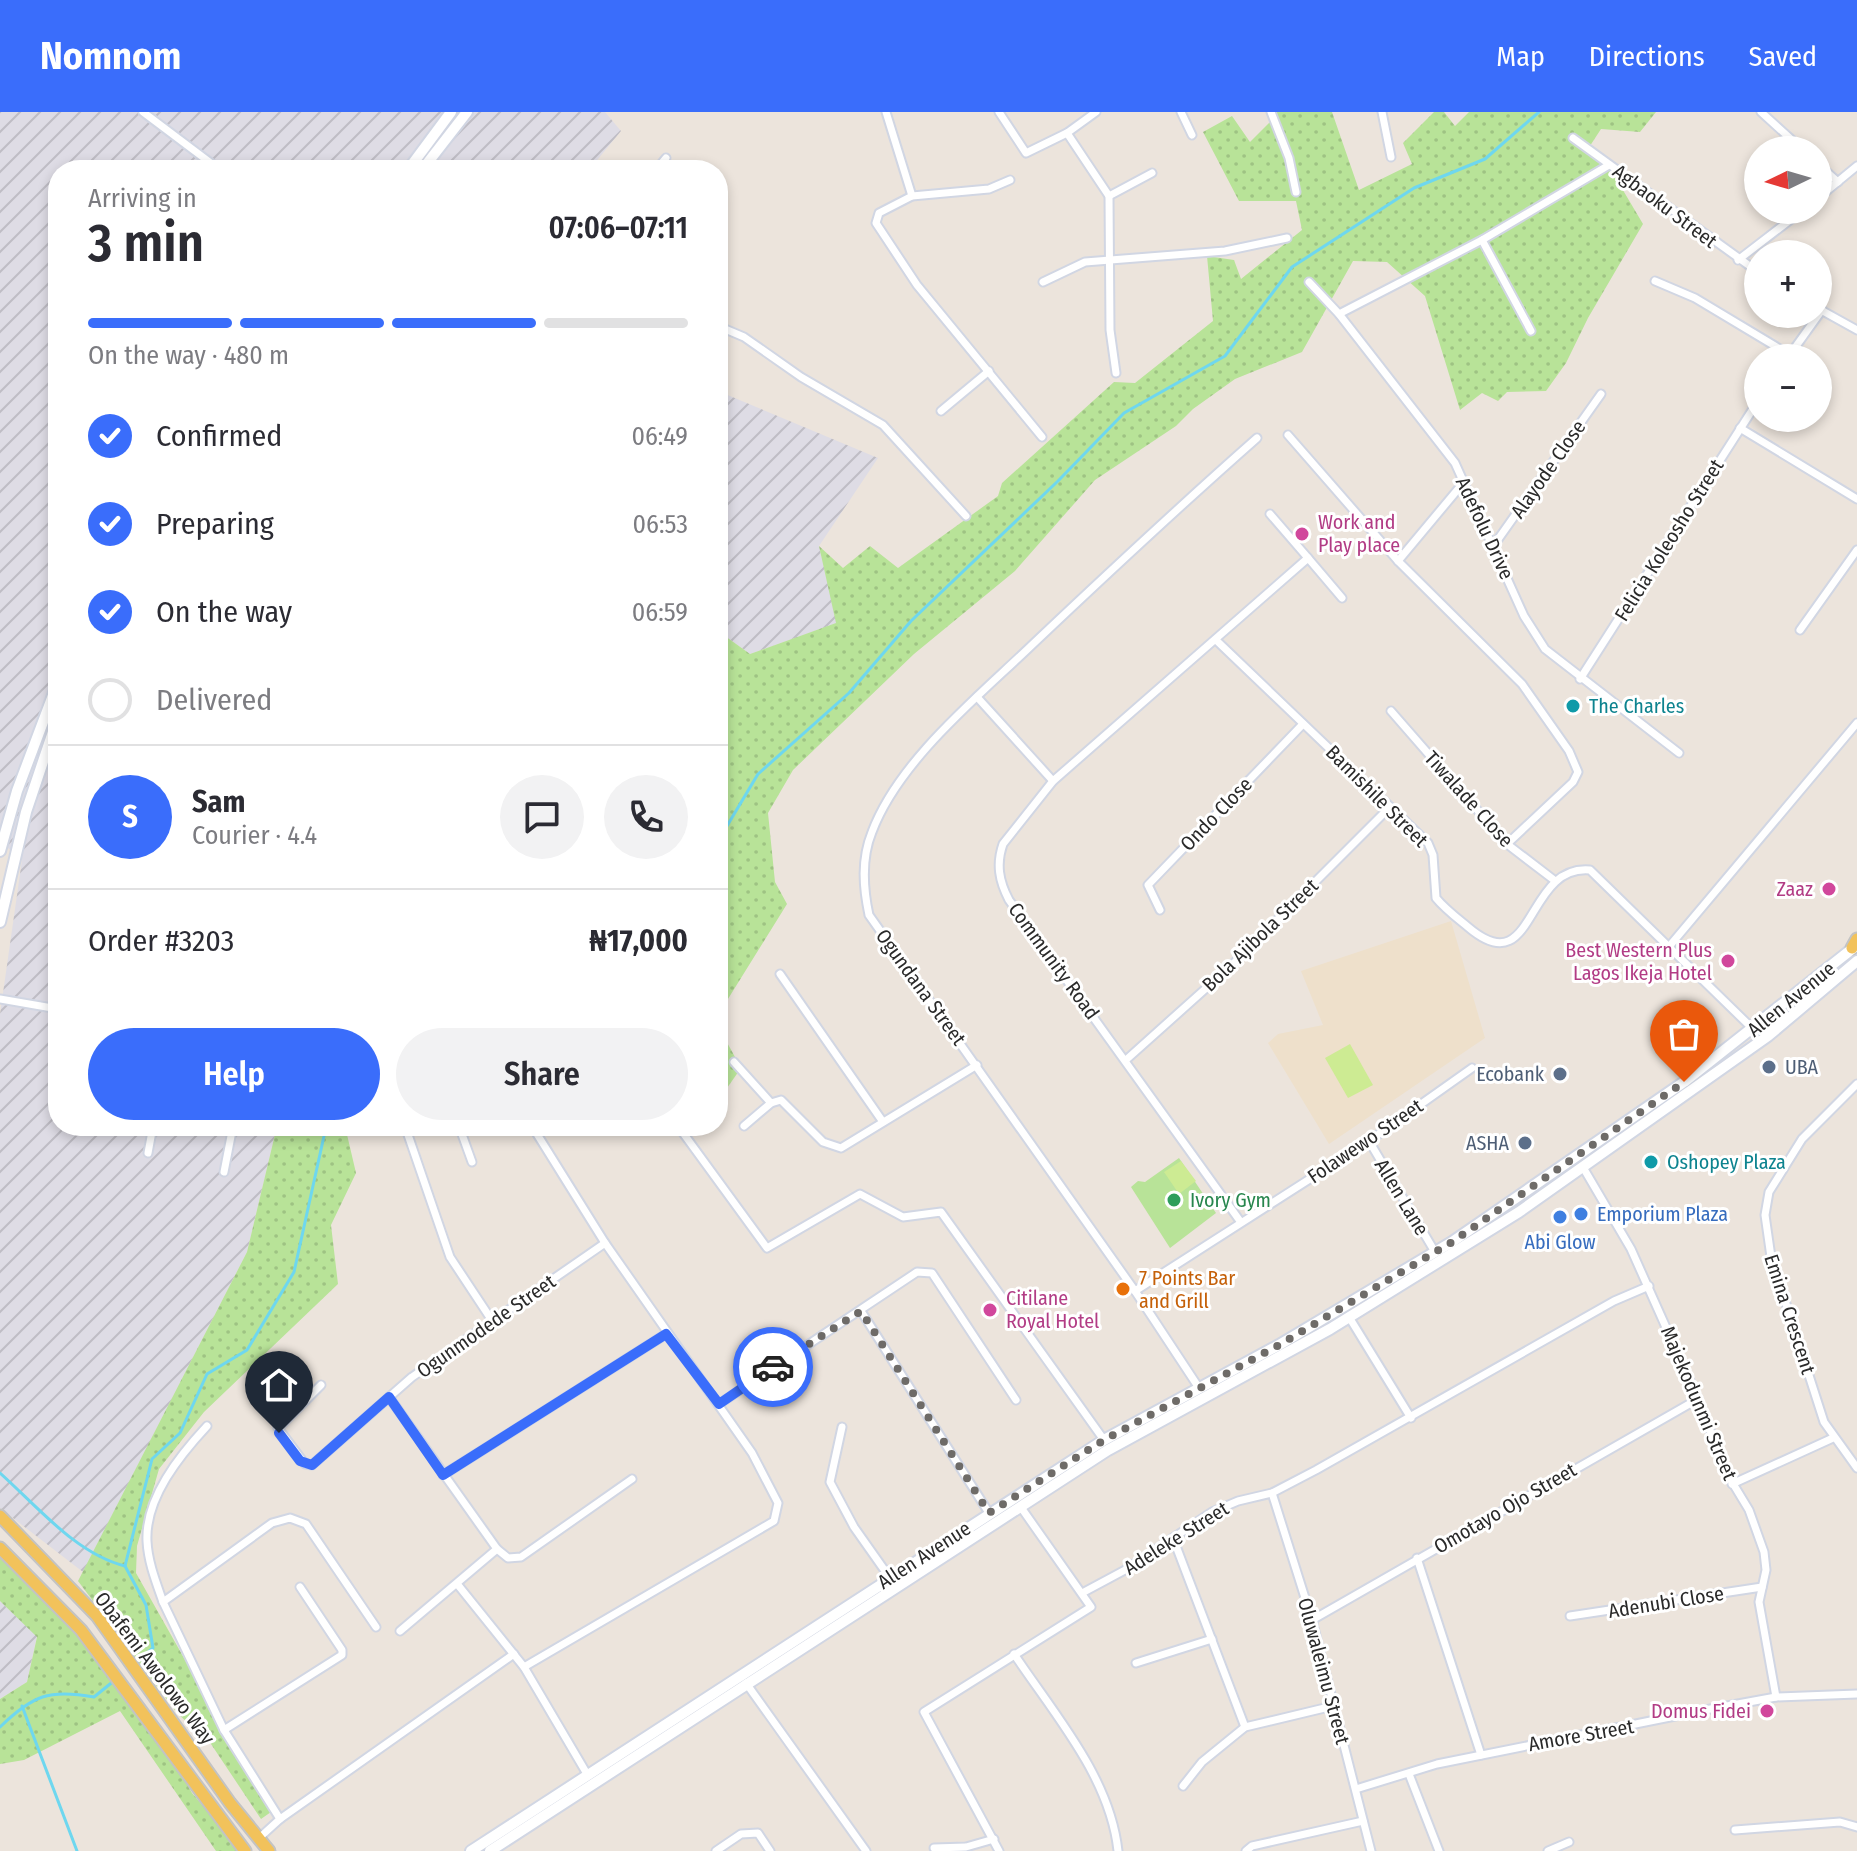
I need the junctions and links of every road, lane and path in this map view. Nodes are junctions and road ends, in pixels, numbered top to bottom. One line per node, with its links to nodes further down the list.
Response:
1 (143, 112): 16 (street)
2 (451, 112): 17 (main road)
3 (467, 112): 18 (main road)
4 (886, 112): 27 (street)
5 (999, 112): 11 (street)
6 (1096, 112): 11 (street)
7 (1181, 112): 12 (street)
8 (1271, 112): 26 (street)
9 (1761, 112): 13 (street)
10 (1385, 114): 15 (street)
11 (1067, 133): 28 (street)
12 (1192, 135)
13 (1788, 136)
14 (1573, 138): 19 (street, Agbaoku Street)
15 (1391, 157)
16 (207, 160)
17 (415, 160)
18 (430, 160)
19 (1609, 165): 31 (street); 33 (street, Agbaoku Street)
20 (1857, 166): 24 (street)
21 (1152, 173): 28 (street)
22 (1832, 177): 24 (street)
23 (1010, 180): 27 (street)
24 (1838, 182): 25 (street)
25 (1832, 187)
26 (1296, 192)
27 (912, 196): 44 (street)
28 (1109, 196): 32 (street)
29 (1785, 224): 33 (street)
30 (1287, 238): 32 (street)
31 (1482, 240): 38 (street); 42 (street)
32 (1111, 258): 36 (street); 45 (street)
33 (1738, 260): 34 (street, Agbaoku Street)
34 (1744, 264)
35 (1655, 281): 43 (street)
36 (1043, 282)
37 (1309, 282): 38 (street, Adefolu Drive)
38 (1339, 314): 53 (street, Adefolu Drive)
39 (1832, 316): 41 (street)
40 (728, 330): 56 (street)
41 (1857, 330)
42 (1531, 331)
43 (1768, 344)
44 (989, 371): 47 (street); 51 (street)
45 (1116, 373)
46 (1601, 394): 57 (street, Alayode Close)
47 (941, 411)
48 (1744, 422): 49 (street, Felicia Koleosho Street)
49 (1740, 428): 54 (street); 64 (street, Felicia Koleosho Street)
50 (1288, 435): 60 (street)
51 (1042, 437)
52 (1257, 438): 65 (street, Ogundana Street)
53 (1464, 482): 57 (street, Adefolu Drive); 60 (street)
54 (1857, 499)
55 (1270, 514): 59 (street)
56 (966, 516)
57 (1494, 545): 64 (street, Adefolu Drive)
58 (1857, 550): 62 (street)
59 (1308, 558): 61 (street); 63 (street, Community Road)
60 (1398, 561): 74 (street)
61 (1342, 598)
62 (1800, 630)
63 (1217, 641): 69 (street, Bamishile Street); 72 (street, Community Road)
64 (1580, 679): 71 (street, Adefolu Drive)
65 (977, 697): 72 (street); 88 (street, Ogundana Street)
66 (48, 709): 75 (main road)
67 (1391, 711): 74 (street, Tiwalade Close)
68 (1857, 723): 80 (street)
69 (1303, 724): 73 (street, Bamishile Street); 77 (street, Ondo Close)
70 (48, 747): 78 (main road)
71 (1679, 753)
72 (1053, 781): 86 (street, Community Road)
73 (1390, 807): 76 (street, Bamishile Street); 86 (street, Bola Ajibola Street)
74 (1507, 844): 76 (street, Tiwalade Close)
75 (0, 851)
76 (1554, 880): 80 (street)
77 (1160, 910)
78 (0, 922)
79 (1855, 944): 85 (main road, Allen Avenue)
80 (1667, 949): 85 (street)
81 (1857, 961): 103 (main road, Allen Avenue)
82 (780, 974): 92 (street)
83 (0, 999): 84 (street)
84 (48, 1007)
85 (1754, 1030): 107 (main road, Allen Avenue)
86 (1127, 1059): 105 (street, Community Road)
87 (734, 1062): 91 (street)
88 (977, 1065): 92 (street); 109 (street, Ogundana Street)
89 (1472, 1068): 100 (street, Folawewo Street)
90 (1857, 1084): 123 (street, Emina Crescent)
91 (771, 1103): 92 (street); 93 (street)
92 (883, 1122)
93 (744, 1126)
94 (151, 1136): 101 (street)
95 (231, 1136): 104 (street)
96 (408, 1136): 112 (street)
97 (463, 1136): 102 (street)
98 (538, 1136): 106 (street)
99 (685, 1136): 124 (street)
100 (1369, 1141): 105 (street, Folawewo Street); 107 (street, Allen Lane)
101 (148, 1153)
102 (472, 1162)
103 (1584, 1169): 108 (street, Majekodunmi Street); 111 (main road, Allen Avenue)
104 (224, 1172)
105 (1240, 1221): 109 (street, Folawewo Street)
106 (605, 1243): 112 (street, Ogunmodede Street); 113 (street)
107 (1435, 1252): 115 (main road, Allen Avenue)
108 (1649, 1286): 117 (street, Majekodunmi Street); 120 (street, Adeleke Street)
109 (1135, 1291): 115 (street, Ogundana Street)
110 (861, 1311): 118 (street); 119 (street); 131 (street)
111 (1349, 1317): 120 (street); 130 (main road, Allen Avenue)
112 (491, 1319): 116 (street, Ogunmodede Street)
113 (666, 1334): 119 (street); 126 (street)
114 (321, 1385): 116 (street, Ogunmodede Street)
115 (1199, 1388): 124 (main road, Allen Avenue)
116 (389, 1397): 126 (street)
117 (1698, 1399): 128 (street, Majekodunmi Street); 136 (street, Omotayo Ojo Street)
118 (1016, 1400)
119 (719, 1404): 151 (street)
120 (1411, 1418): 129 (street, Adeleke Street)
121 (207, 1426): 142 (street)
122 (842, 1427): 137 (street)
123 (1833, 1438): 125 (street, Emina Crescent); 128 (street)
124 (1104, 1440): 131 (main road, Allen Avenue)
125 (1857, 1468)
126 (443, 1475): 135 (street)
127 (632, 1479): 135 (street)
128 (1732, 1484): 140 (street, Majekodunmi Street)
129 (1272, 1493): 133 (street, Adeleke Street); 144 (street, Oluwaleimu Street)
130 (1020, 1505): 141 (street); 152 (main road, Allen Avenue)
131 (989, 1513): 137 (main road, Allen Avenue)
132 (0, 1516): 168 (main road, Obafemi Awolowo Way)
133 (1173, 1538): 141 (street, Adeleke Street); 147 (street)
134 (0, 1548): 161 (main road, Obafemi Awolowo Way)
135 (497, 1549): 138 (street)
136 (1417, 1558): 144 (street, Omotayo Ojo Street); 158 (street)
137 (890, 1578): 159 (main road, Allen Avenue)
138 (458, 1585): 146 (street); 148 (street)
139 (300, 1587): 157 (street)
140 (1762, 1587): 143 (street, Adenubi Close); 154 (street, Majekodunmi Street)
141 (1084, 1592): 149 (street)
142 (163, 1602): 145 (street); 157 (street)
143 (1570, 1616)
144 (1312, 1620): 155 (street, Oluwaleimu Street)
145 (376, 1627)
146 (400, 1631)
147 (1212, 1639): 150 (street); 156 (street)
148 (514, 1654): 151 (street); 164 (street)
149 (1014, 1654): 169 (street); 181 (street)
150 (1136, 1663)
151 (524, 1667): 159 (street)
152 (746, 1683): 176 (main road, Allen Avenue); 179 (street)
153 (1857, 1694): 154 (street, Amore Street)
154 (1776, 1697): 158 (street, Amore Street)
155 (1333, 1706): 156 (street); 163 (street, Oluwaleimu Street)
156 (1245, 1727): 162 (street)
157 (224, 1730): 164 (street)
158 (1481, 1755): 160 (street, Amore Street)
159 (587, 1774): 175 (main road, Allen Avenue)
160 (1409, 1774): 163 (street, Amore Street); 184 (street)
161 (196, 1783): 172 (main road); 173 (main road, Obafemi Awolowo Way)
162 (1183, 1786)
163 (1356, 1789): 165 (street, Oluwaleimu Street)
164 (280, 1819): 168 (street)
165 (1363, 1821): 182 (street); 183 (street, Oluwaleimu Street)
166 (1857, 1827): 167 (street)
167 (1735, 1830)
168 (258, 1839): 174 (main road, Obafemi Awolowo Way)
169 (994, 1839): 171 (street); 180 (street)
170 (1569, 1842): 185 (street)
171 (934, 1848)
172 (237, 1851)
173 (245, 1851)
174 (269, 1851)
175 (471, 1851)
176 (490, 1851)
177 (716, 1851): 178 (street)
178 (770, 1851)
179 (866, 1851)
180 (999, 1851)
181 (1118, 1851)
182 (1246, 1851)
183 (1371, 1851)
184 (1439, 1851)
185 (1548, 1851)

